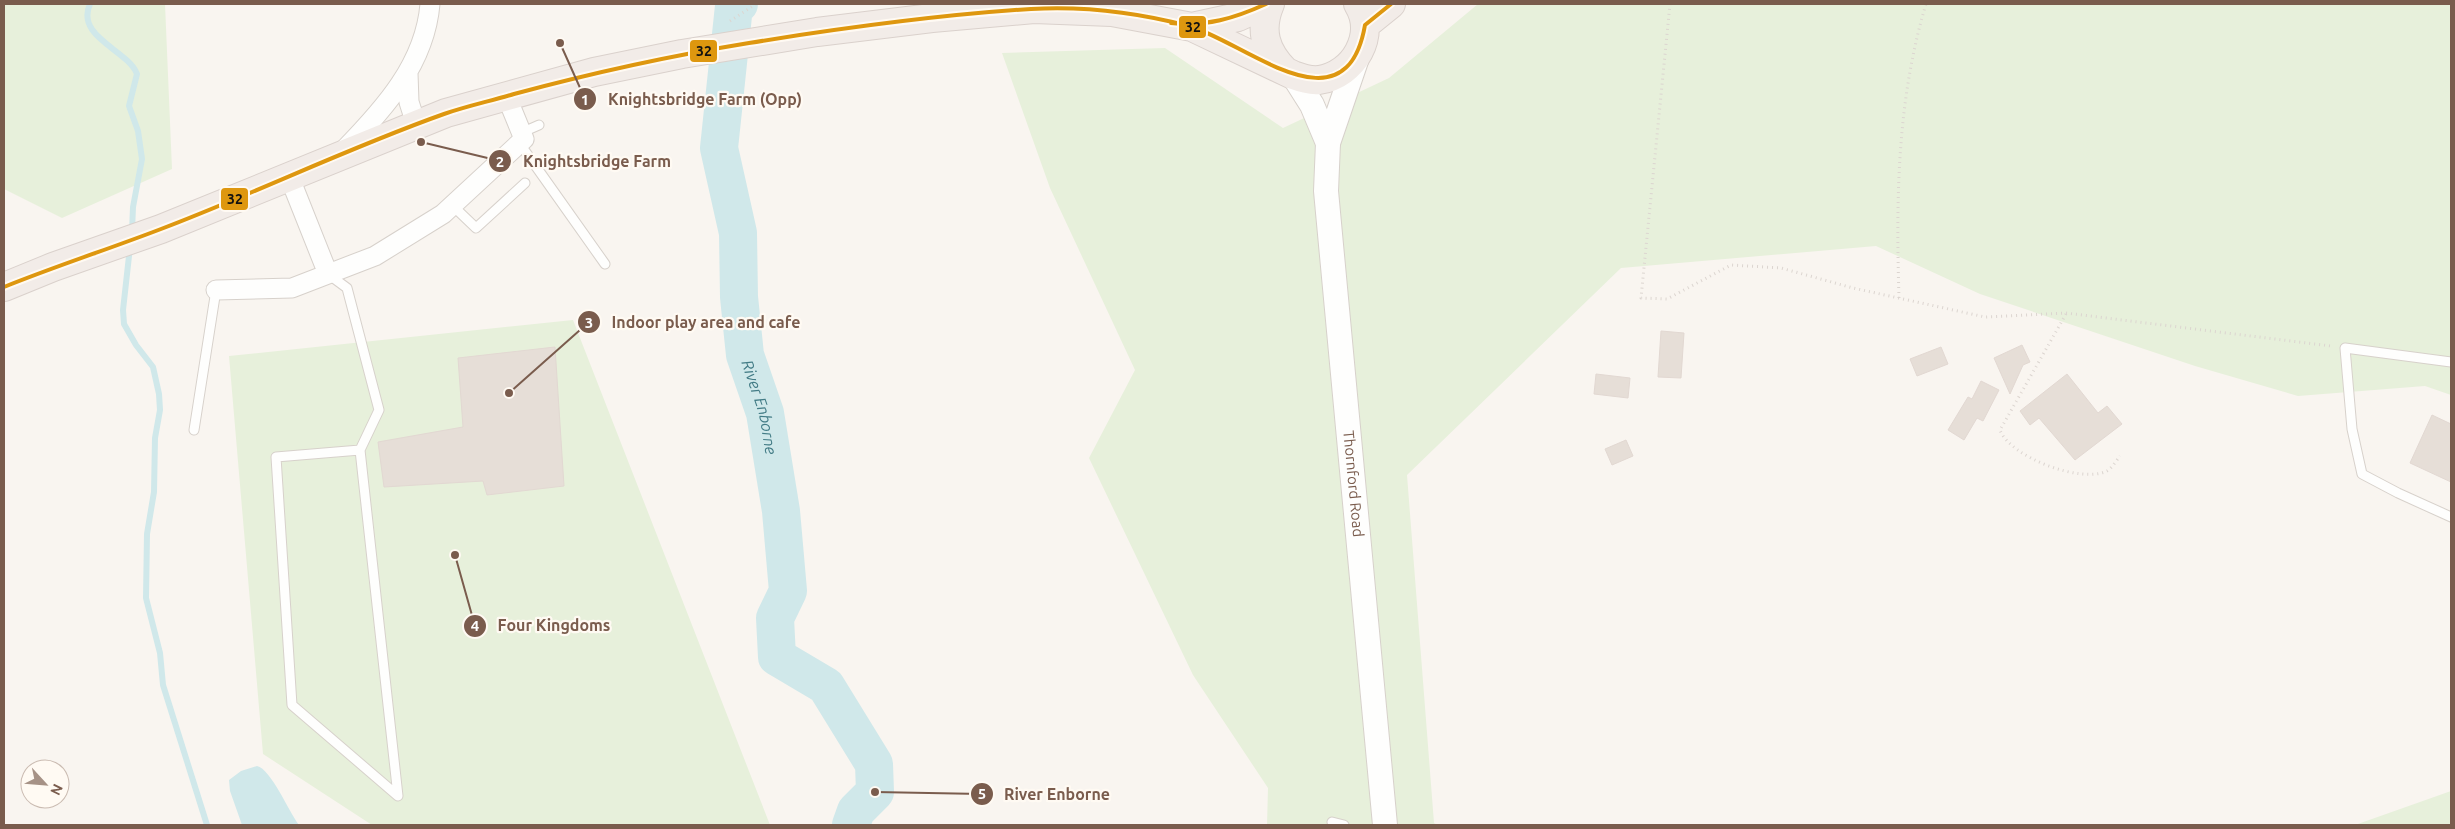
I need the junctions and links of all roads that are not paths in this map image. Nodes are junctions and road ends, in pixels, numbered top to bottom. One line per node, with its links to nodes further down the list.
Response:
1 (430, 4): 7 (street)
2 (1268, 4): 5 (highway); 8 (highway)
3 (1391, 4): 4 (highway)
4 (1361, 14): 6 (highway)
5 (1192, 27): 8 (highway); 9 (highway)
6 (1360, 51): 8 (highway); 12 (street, Thornford Road)
7 (408, 73): 10 (street); 13 (street)
8 (1289, 73): 12 (street, Thornford Road)
9 (506, 95): 10 (highway); 11 (street)
10 (416, 124): 13 (highway)
11 (528, 134): 16 (street); 17 (lane)
12 (1328, 143): 27 (street, Thornford Road)
13 (338, 157): 14 (highway)
14 (289, 176): 18 (street); 19 (highway)
15 (525, 183): 16 (lane)
16 (452, 205): 18 (street)
17 (605, 264)
18 (328, 274): 20 (street); 23 (lane)
19 (4, 288)
20 (216, 290): 22 (lane)
21 (2451, 362): 24 (lane)
22 (194, 430)
23 (360, 450): 23 (lane)
24 (2451, 517)
25 (1332, 822): 26 (lane)
26 (1344, 825)
27 (1385, 825)

